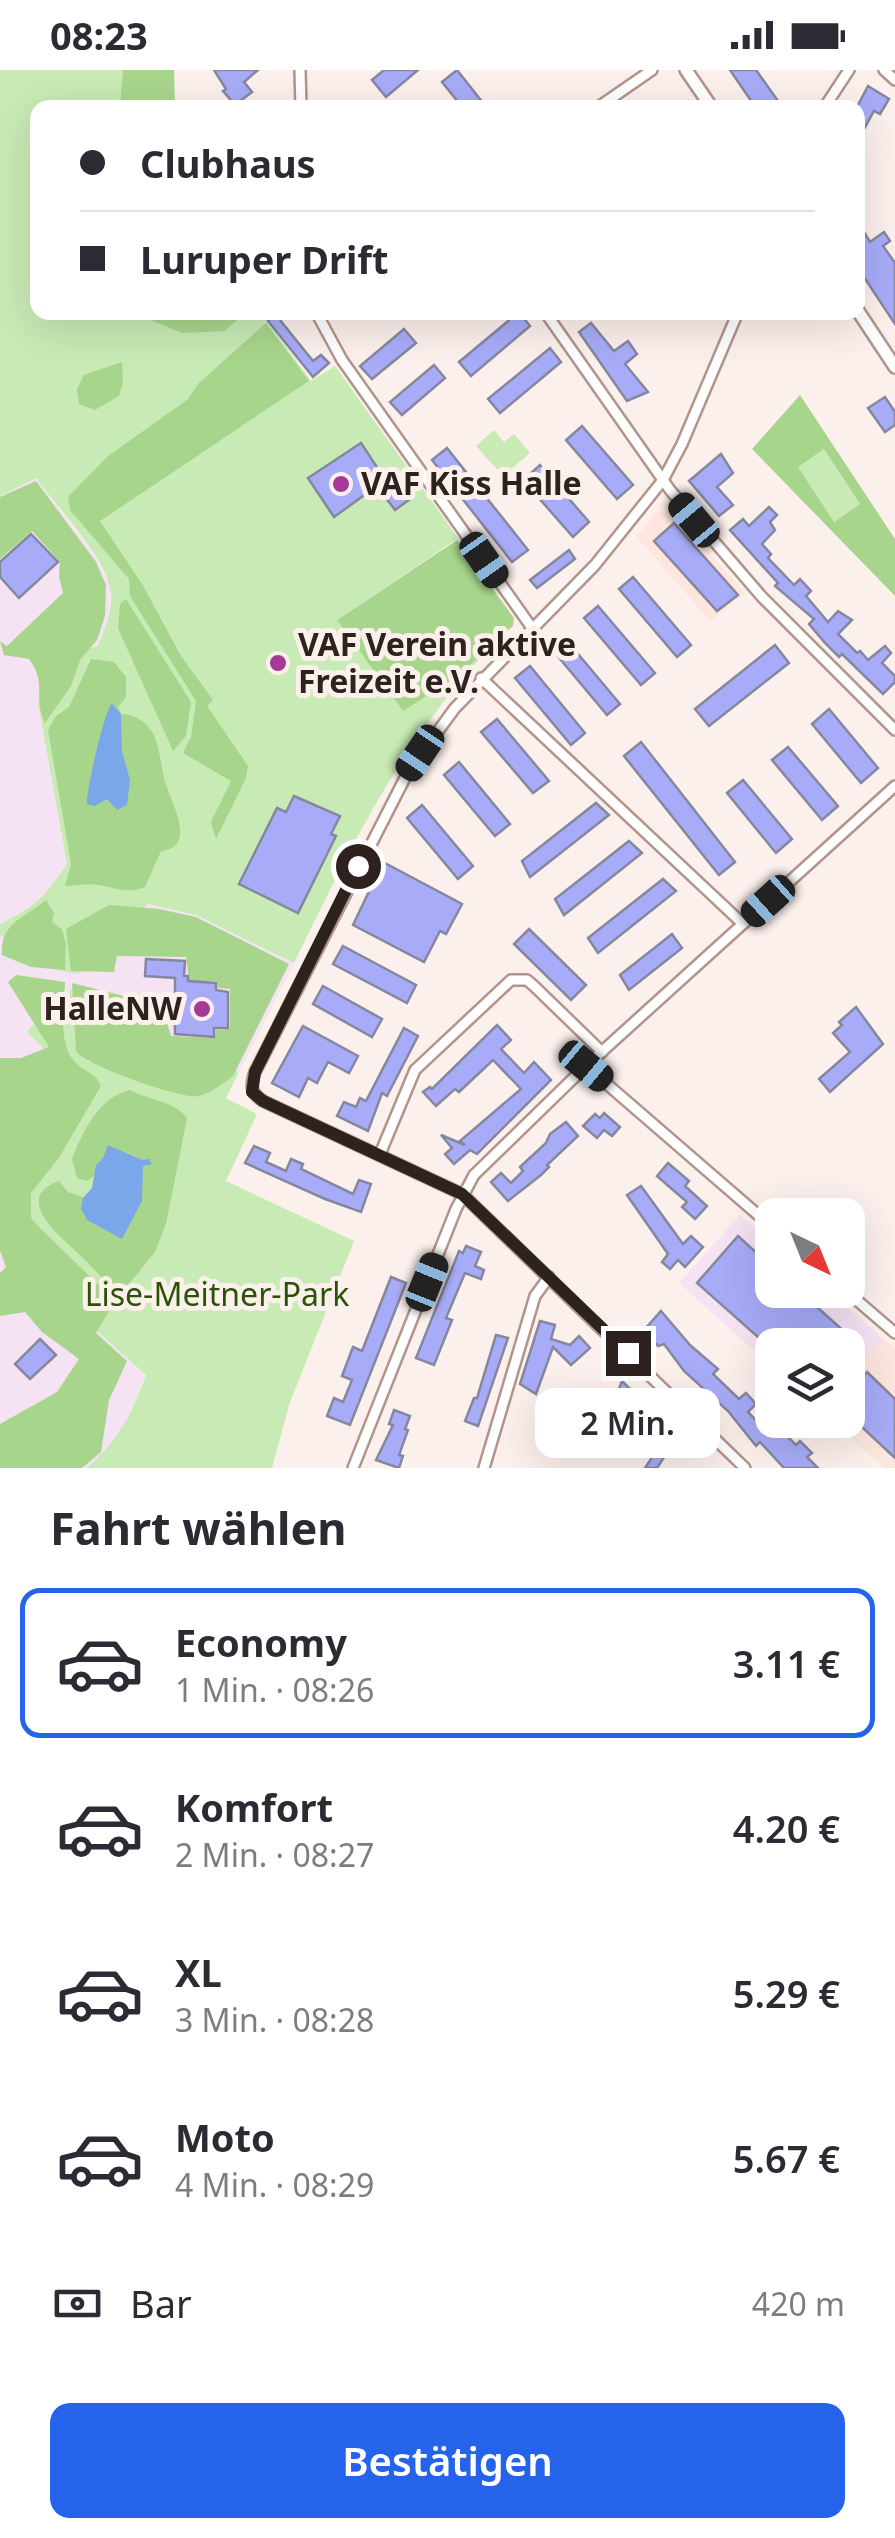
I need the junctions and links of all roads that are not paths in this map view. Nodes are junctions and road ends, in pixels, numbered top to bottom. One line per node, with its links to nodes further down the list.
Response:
1 (300, 70): 7 (street)
2 (652, 70): 8 (street)
3 (686, 70): 9 (street)
4 (849, 70): 10 (street)
5 (884, 70): 6 (street)
6 (895, 80)
7 (301, 100)
8 (608, 100)
9 (707, 100)
10 (829, 100)
11 (320, 320): 17 (street)
12 (552, 320): 16 (street)
13 (735, 320): 16 (street)
14 (864, 320): 15 (street)
15 (895, 366)
16 (663, 480): 17 (street); 19 (street)
17 (532, 628): 18 (street)
18 (481, 678): 21 (street); 24 (street)
19 (895, 730)
20 (895, 786): 21 (street)
21 (743, 924): 22 (street)
22 (602, 1052): 23 (street); 24 (street)
23 (586, 1066): 25 (street); 26 (street)
24 (380, 1154): 25 (street)
25 (462, 1194): 27 (street); 30 (street)
26 (755, 1213)
27 (549, 1277): 31 (street); 32 (street)
28 (865, 1307): 29 (street)
29 (895, 1333)
30 (353, 1468)
31 (484, 1468)
32 (746, 1468)

